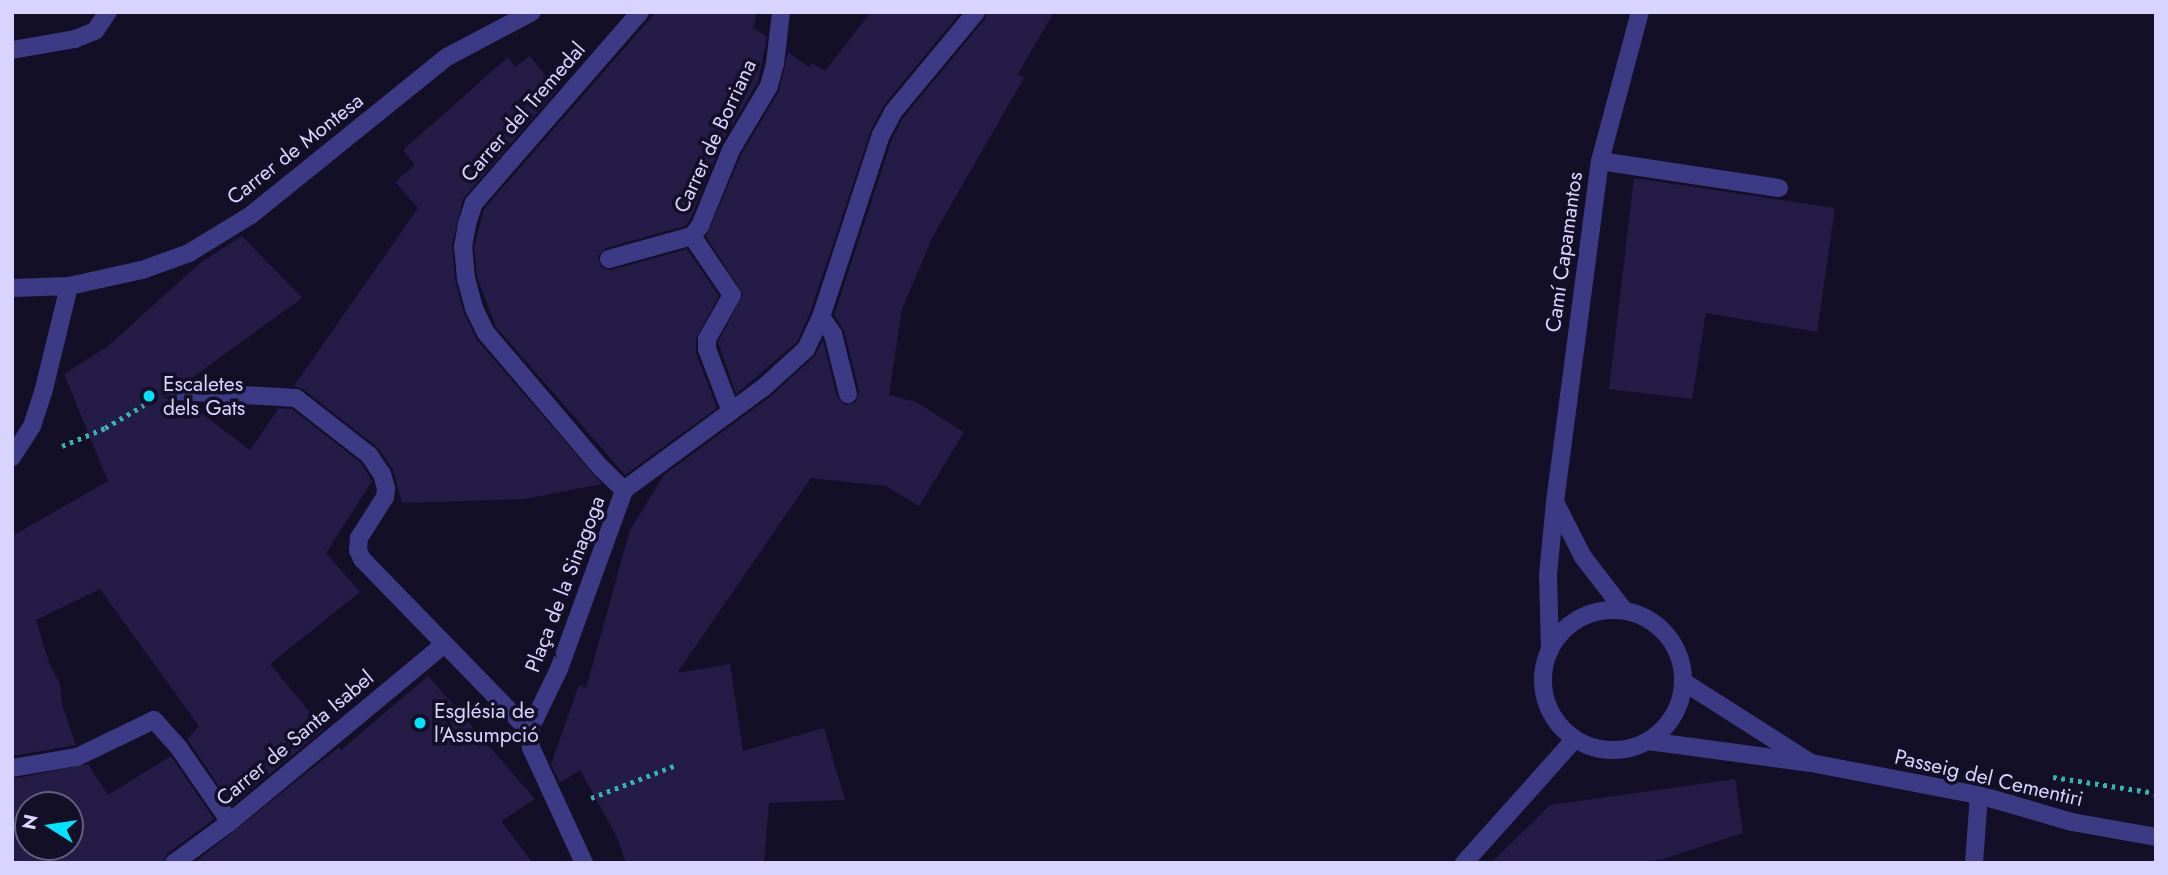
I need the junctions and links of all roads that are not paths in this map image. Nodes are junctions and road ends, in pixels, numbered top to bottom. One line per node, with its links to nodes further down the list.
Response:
1 (108, 12): 7 (street)
2 (531, 12): 12 (street, Carrer de Montesa)
3 (640, 12): 19 (street, Carrer del Tremedal)
4 (781, 12): 10 (street, Carrer de Borriana)
5 (976, 12): 14 (street)
6 (1640, 12): 8 (street, Camí Capamantos)
7 (12, 50)
8 (1600, 161): 9 (street); 20 (street, Camí Capamantos)
9 (1779, 188)
10 (692, 236): 11 (street, Carrer de Borriana); 17 (street, Carrer de Borriana)
11 (609, 259)
12 (69, 286): 13 (street, Carrer de Montesa); 18 (street)
13 (12, 288)
14 (821, 317): 16 (street); 17 (street)
15 (175, 391): 22 (street)
16 (848, 394)
17 (731, 412): 19 (street)
18 (12, 457)
19 (624, 490): 26 (street, Plaça de la Sinagoga)
20 (1555, 502): 21 (street); 23 (street, Camí Capamantos)
21 (1624, 610): 23 (street); 24 (street)
22 (443, 645): 26 (street); 31 (street, Carrer de Santa Isabel)
23 (1550, 650): 25 (street)
24 (1684, 682): 27 (street); 28 (street, Passeig del Cementiri)
25 (1575, 739): 27 (street); 35 (street)
26 (530, 740): 34 (street)
27 (1648, 741): 28 (street, Passeig del Cementiri)
28 (1811, 763): 30 (street, Passeig del Cementiri)
29 (12, 768): 31 (street)
30 (1979, 795): 32 (street, Passeig del Cementiri); 36 (street)
31 (230, 822): 33 (street, Carrer de Santa Isabel)
32 (2156, 837)
33 (174, 863)
34 (584, 863)
35 (1464, 863)
36 (1974, 863)

